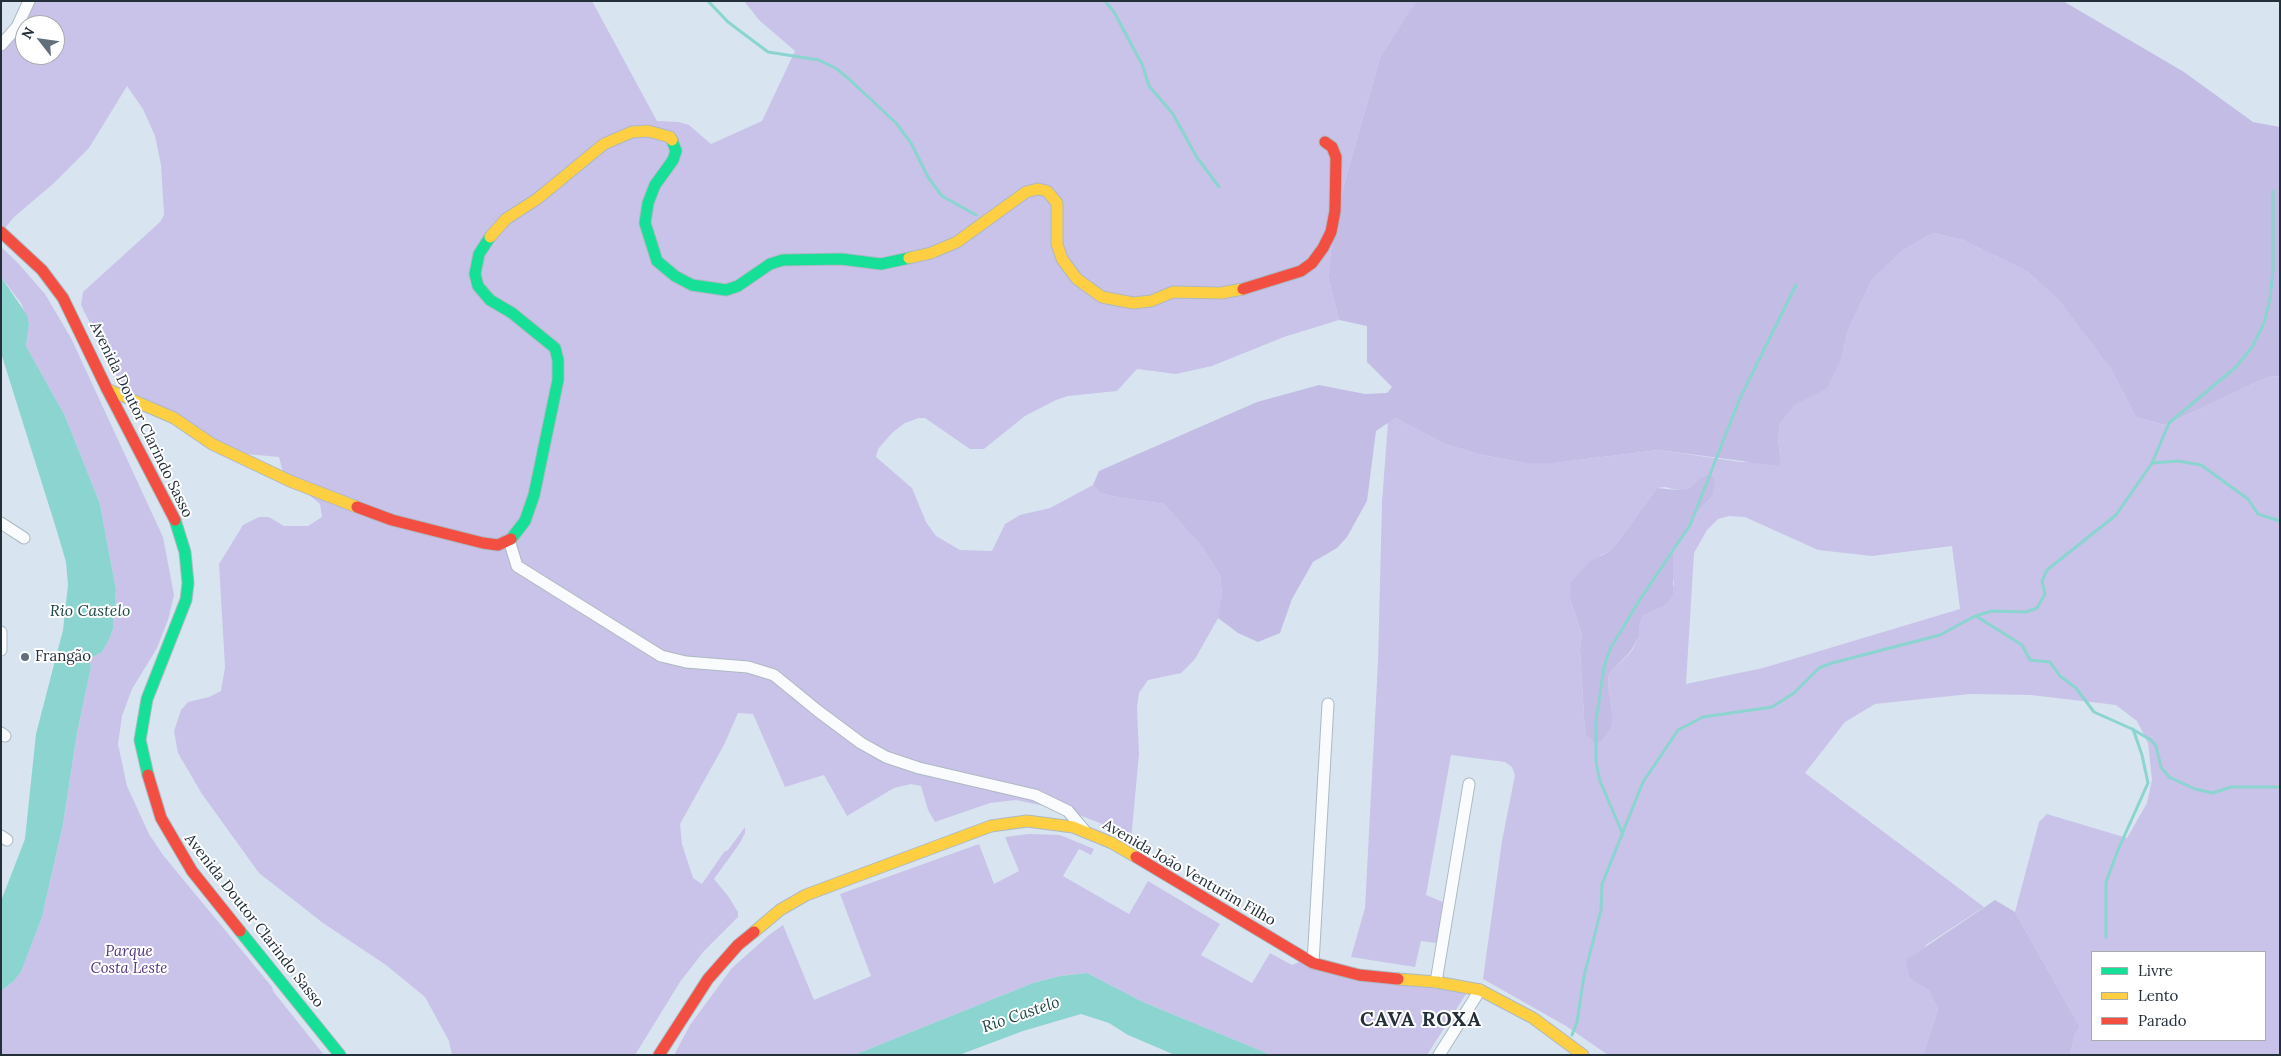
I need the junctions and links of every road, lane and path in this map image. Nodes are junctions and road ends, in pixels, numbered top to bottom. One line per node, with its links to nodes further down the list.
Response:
1 (29, 1): 2 (street)
2 (1, 45)
3 (1325, 142): 8 (street)
4 (1, 232): 5 (street, Avenida Doutor Clarindo Sasso)
5 (107, 389): 8 (street); 17 (street, Avenida Doutor Clarindo Sasso)
6 (1, 523): 7 (street)
7 (24, 538)
8 (509, 540): 13 (street)
9 (2, 632): 10 (street)
10 (1, 650)
11 (1328, 704): 14 (street)
12 (1469, 784): 15 (street)
13 (1086, 831): 14 (street, Avenida João Venturim Filho); 20 (street, Avenida João Venturim Filho)
14 (1313, 963): 15 (street, Avenida João Venturim Filho)
15 (1436, 982): 16 (street, Avenida João Venturim Filho)
16 (1480, 990): 21 (street); 22 (street, Avenida João Venturim Filho)
17 (322, 1033): 18 (street, Avenida Doutor Clarindo Sasso); 19 (street, Avenida Doutor Clarindo Sasso)
18 (332, 1055)
19 (340, 1055)
20 (659, 1055)
21 (1439, 1055)
22 (1583, 1055)

